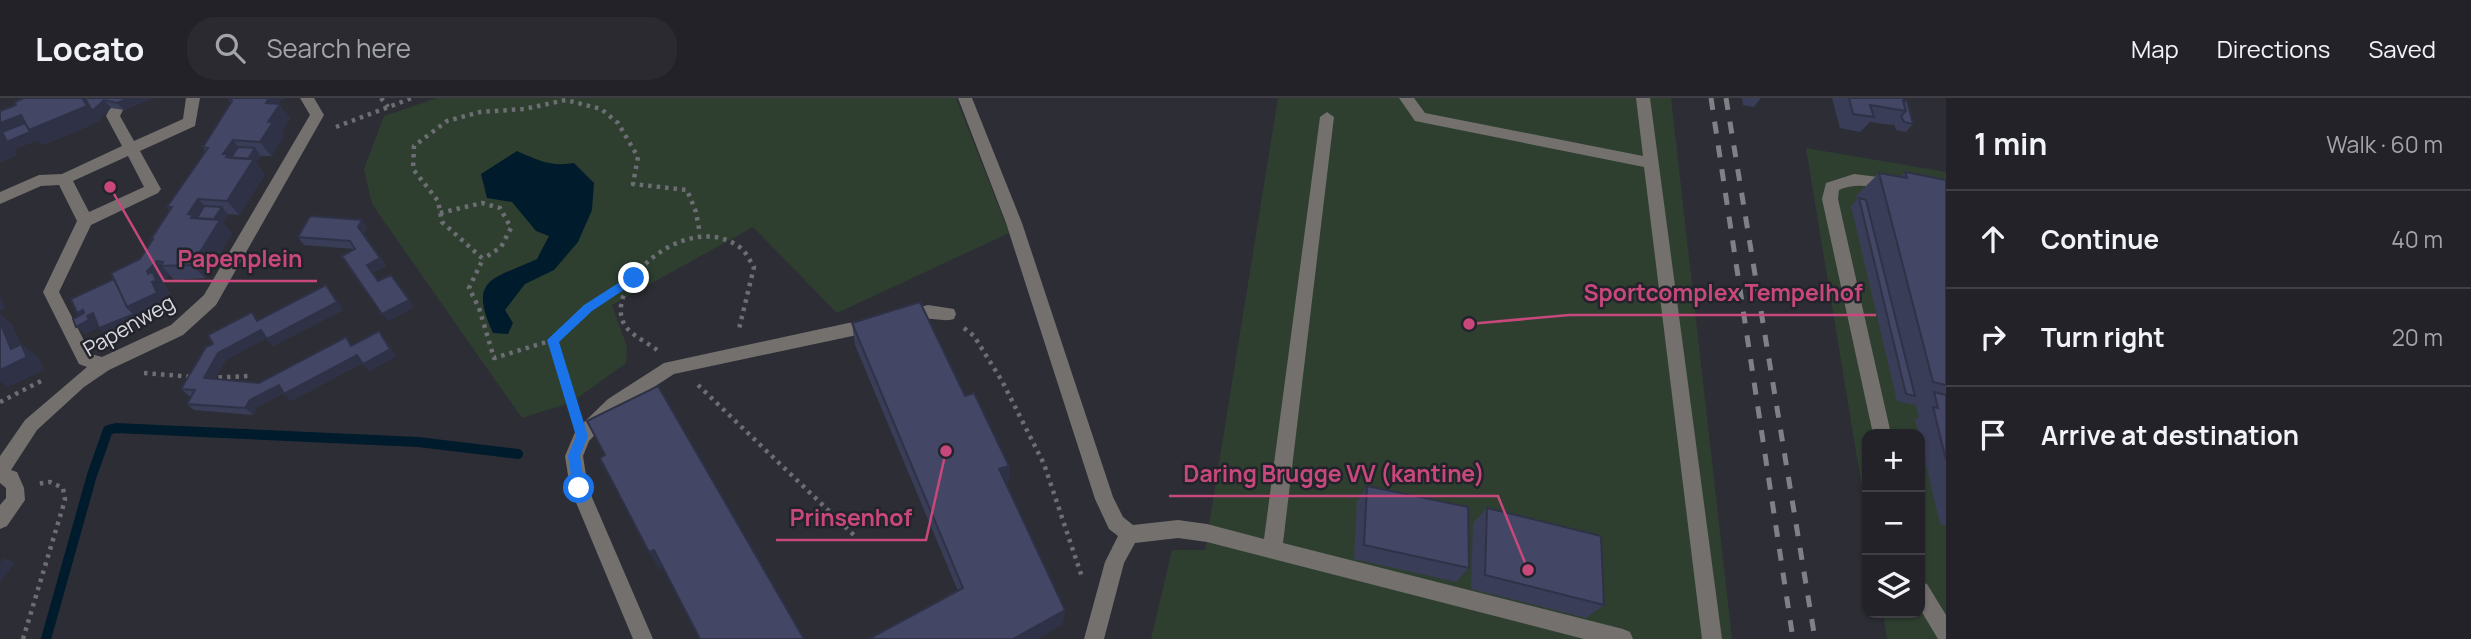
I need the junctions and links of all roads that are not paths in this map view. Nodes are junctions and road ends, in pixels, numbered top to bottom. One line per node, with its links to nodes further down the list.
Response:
1 (193, 98): 8 (street)
2 (307, 98): 15 (street, Papenweg)
3 (965, 98): 19 (street)
4 (1406, 98): 9 (street)
5 (1643, 98): 9 (street)
6 (111, 113): 8 (street)
7 (1327, 117): 20 (street)
8 (131, 150): 10 (street); 13 (street)
9 (1651, 163): 26 (street)
10 (64, 179): 12 (street); 13 (street)
11 (1905, 187): 16 (street)
12 (0, 198)
13 (85, 221): 15 (street)
14 (948, 314): 24 (street)
15 (103, 365): 17 (street, Papenweg)
16 (1881, 429)
17 (0, 473): 18 (street, Papenweg)
18 (0, 520)
19 (1129, 534): 20 (street); 22 (street)
20 (1272, 551): 25 (street)
21 (1925, 599): 23 (street)
22 (1096, 630)
23 (1946, 634)
24 (643, 639)
25 (1623, 639)
26 (1712, 639)

